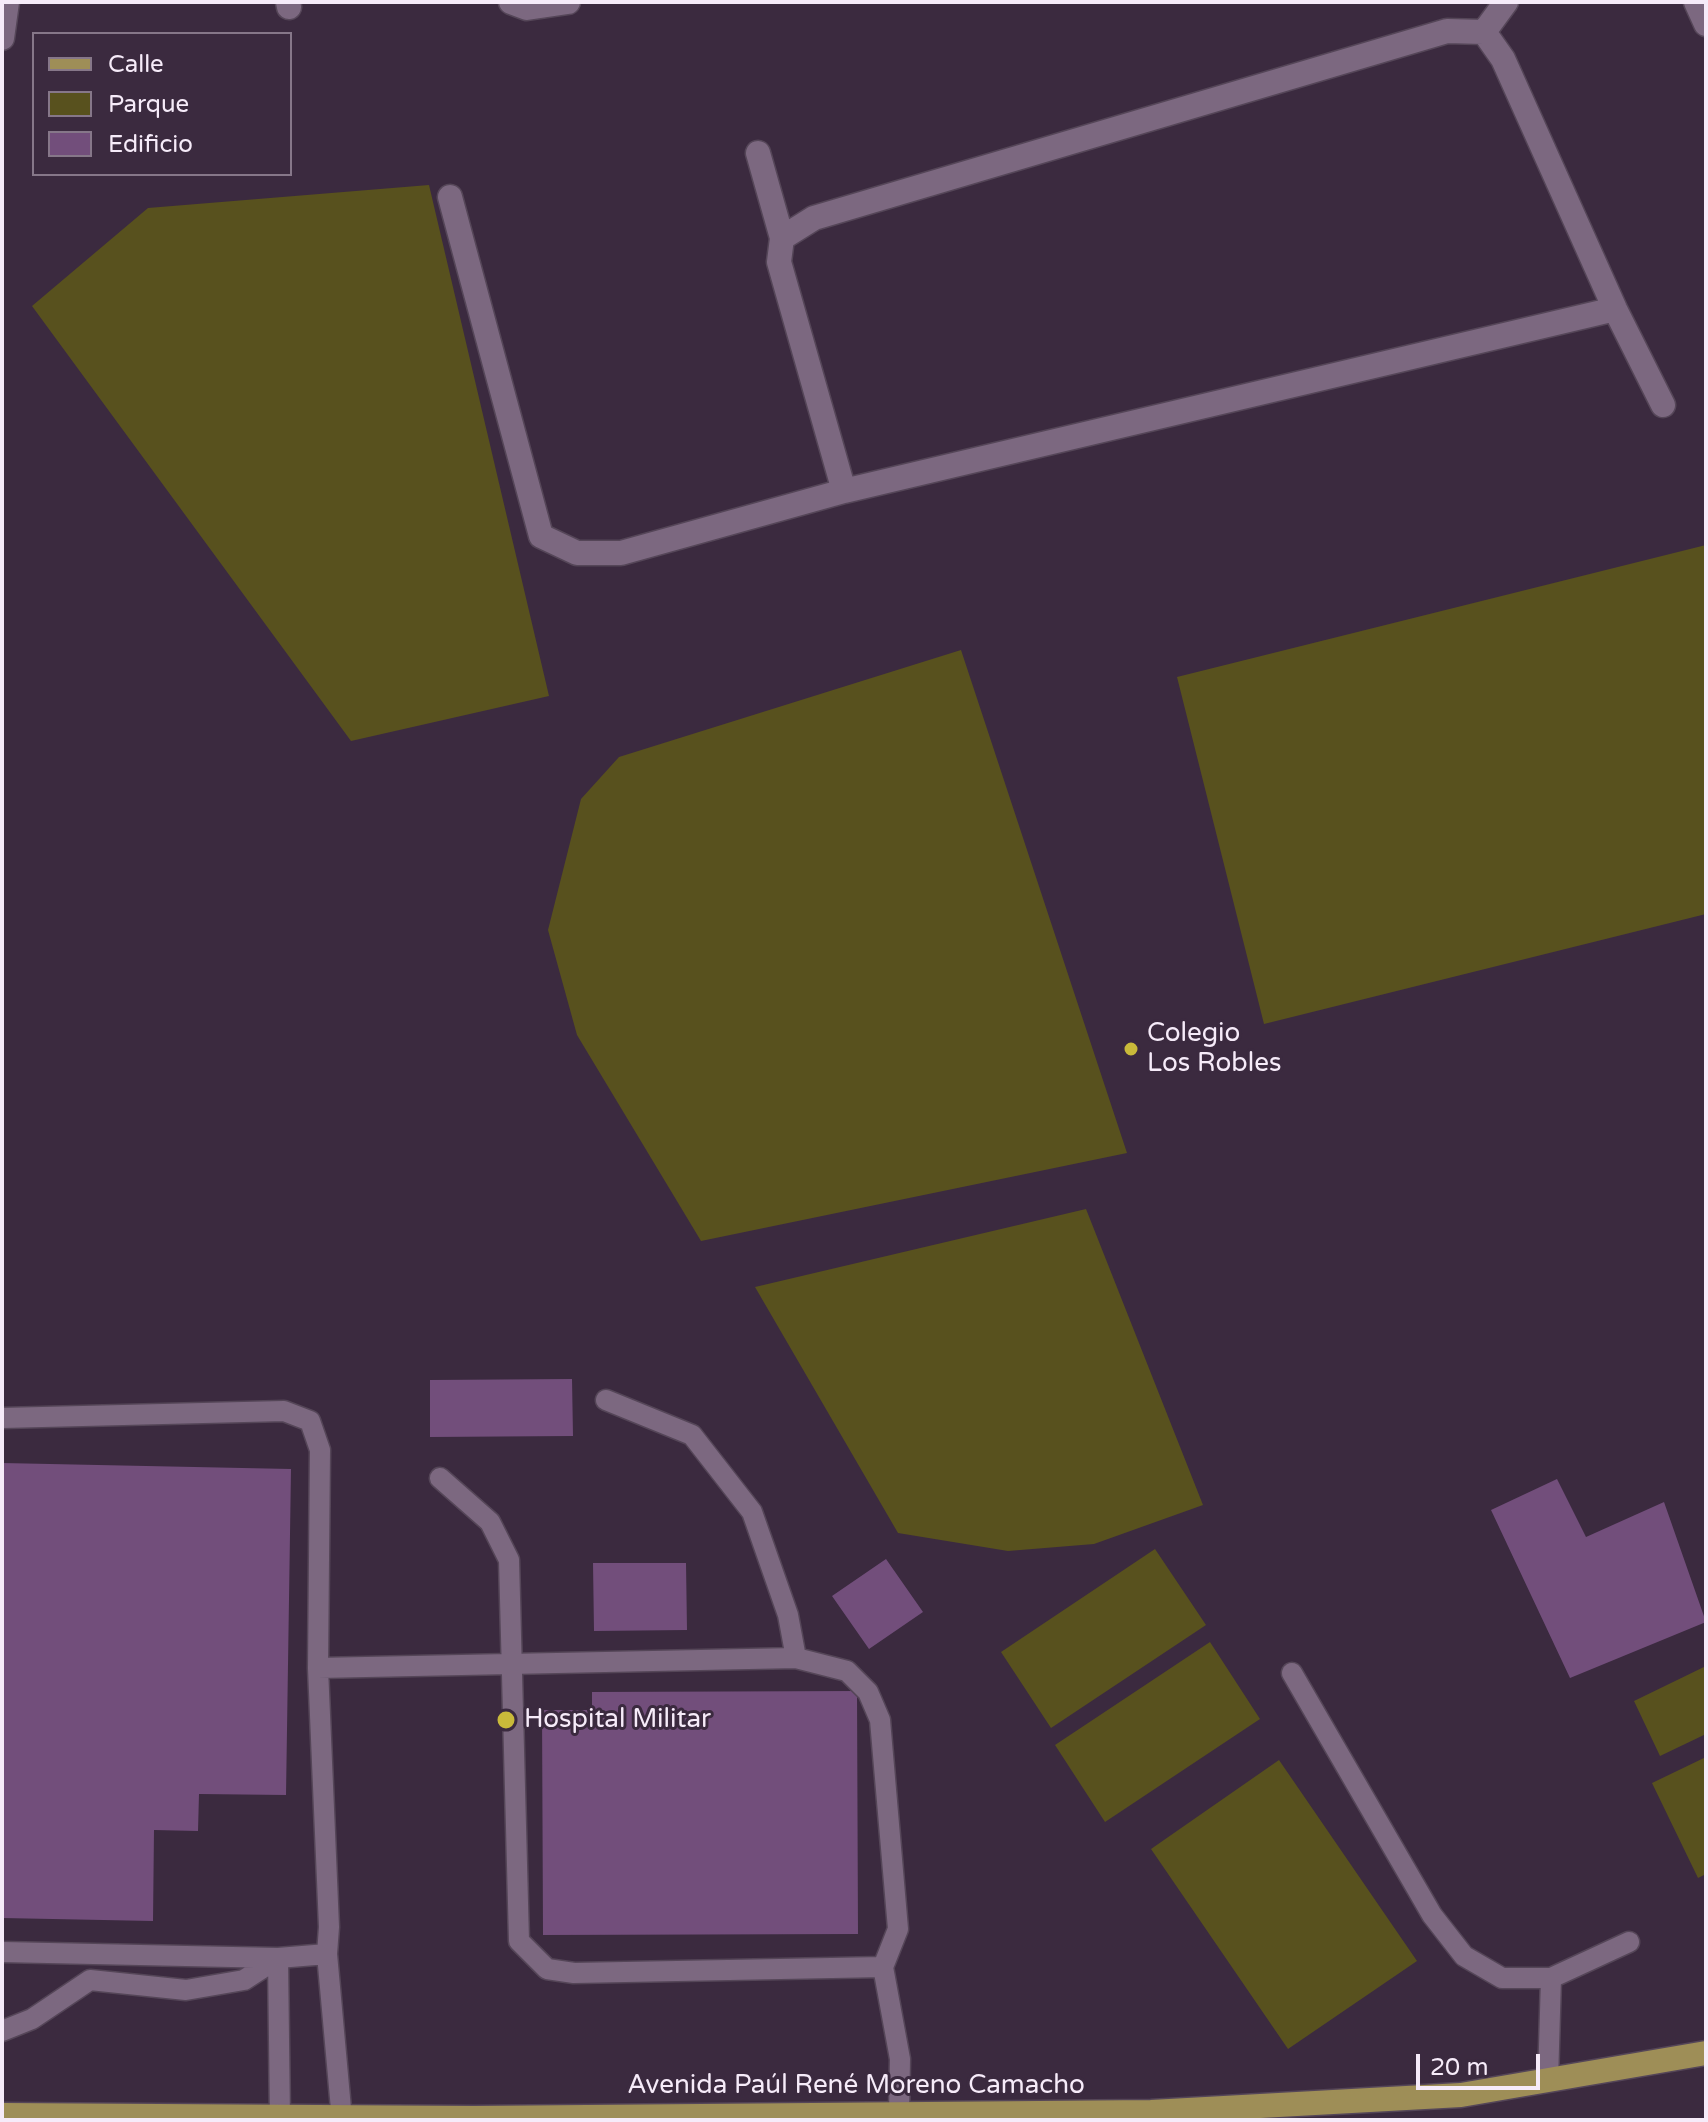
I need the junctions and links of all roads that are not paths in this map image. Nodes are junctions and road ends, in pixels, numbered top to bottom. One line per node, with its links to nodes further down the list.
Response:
1 (7, 2): 8 (street)
2 (511, 2): 3 (street)
3 (568, 2)
4 (1506, 2): 7 (street)
5 (1696, 2): 6 (street)
6 (1706, 24)
7 (1484, 32): 11 (street); 12 (street)
8 (2, 38)
9 (758, 153): 11 (street)
10 (450, 197): 14 (street)
11 (782, 238): 14 (street)
12 (1615, 309): 13 (street); 14 (street)
13 (1663, 405)
14 (844, 491)
15 (606, 1400): 18 (lane)
16 (2, 1418): 20 (lane)
17 (440, 1478): 19 (lane)
18 (796, 1658): 19 (lane); 26 (lane)
19 (510, 1663): 20 (lane); 26 (lane)
20 (318, 1668): 24 (lane)
21 (1292, 1673): 27 (lane)
22 (1629, 1942): 27 (lane)
23 (2, 1952): 25 (lane)
24 (327, 1954): 25 (lane); 34 (lane)
25 (278, 1958): 28 (lane); 33 (lane)
26 (883, 1967): 31 (lane)
27 (1551, 1978): 30 (lane)
28 (2, 2031)
29 (1706, 2053): 30 (main road, Avenida Paúl René Moreno Camacho)
30 (1548, 2081): 31 (main road, Avenida Paúl René Moreno Camacho)
31 (899, 2114): 34 (main road, Avenida Paúl René Moreno Camacho)
32 (2, 2115): 33 (main road, Avenida Paúl René Moreno Camacho)
33 (280, 2118): 34 (main road, Avenida Paúl René Moreno Camacho)
34 (342, 2119)

